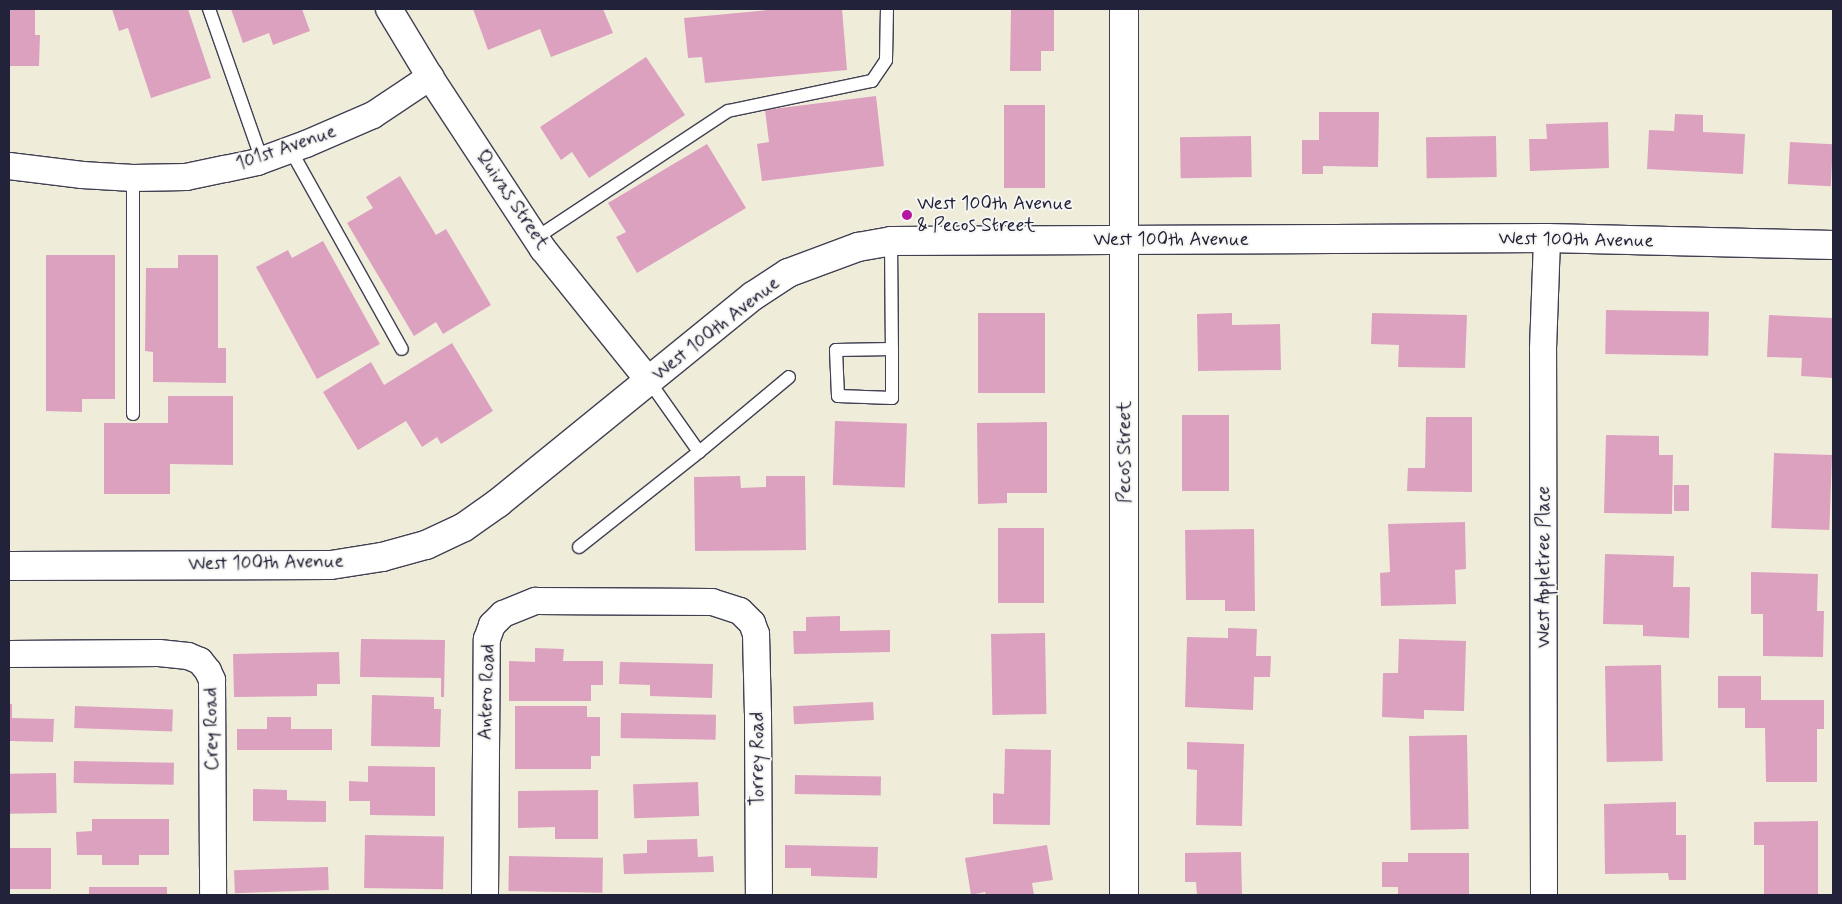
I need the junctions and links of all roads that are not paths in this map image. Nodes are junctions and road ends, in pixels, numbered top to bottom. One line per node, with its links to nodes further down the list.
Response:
1 (208, 9): 7 (lane)
2 (390, 9): 5 (street, Quivas Street)
3 (887, 9): 10 (lane)
4 (1124, 9): 12 (street, Pecos Street)
5 (430, 77): 6 (street, 101st Avenue); 10 (street, Quivas Street)
6 (290, 149): 7 (street, 101st Avenue); 15 (lane)
7 (262, 160): 9 (street, 101st Avenue)
8 (9, 166): 9 (street, 101st Avenue)
9 (133, 178): 19 (lane)
10 (536, 238): 18 (street, Quivas Street)
11 (1547, 238): 12 (street, West 100th Avenue); 14 (street, West 100th Avenue); 29 (street, West Appletree Place)
12 (1125, 240): 13 (street, West 100th Avenue); 28 (street, Pecos Street)
13 (891, 241): 16 (lane); 18 (street, West 100th Avenue)
14 (1833, 245)
15 (402, 349)
16 (892, 350): 16 (lane)
17 (789, 377): 20 (lane)
18 (649, 381): 20 (lane); 22 (street, West 100th Avenue)
19 (133, 414)
20 (699, 452): 21 (lane)
21 (579, 547)
22 (9, 566)
23 (752, 623): 26 (street, Antero Road); 27 (street, Torrey Road)
24 (9, 654): 25 (street, Crey Road)
25 (213, 895)
26 (485, 895)
27 (759, 895)
28 (1124, 895)
29 (1544, 895)

